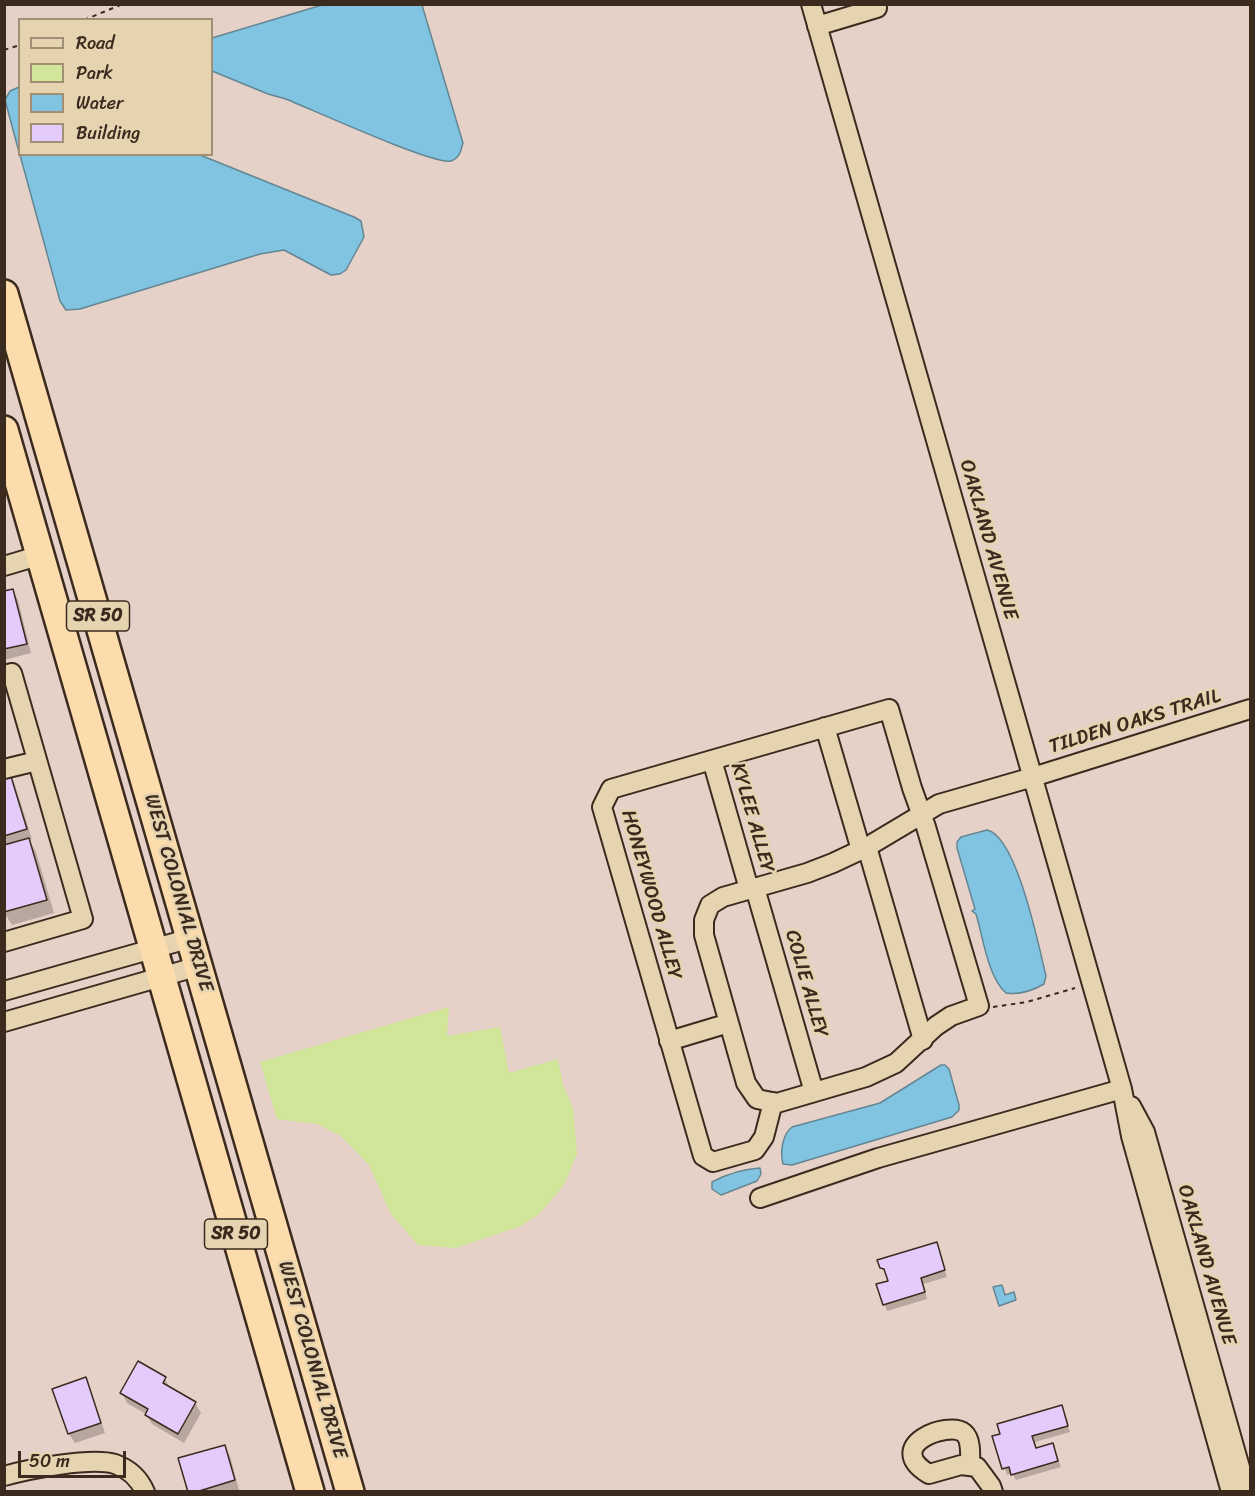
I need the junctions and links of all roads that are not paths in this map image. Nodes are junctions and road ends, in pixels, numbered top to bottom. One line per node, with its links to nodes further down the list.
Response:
1 (811, 4): 3 (street, OAKLAND AVENUE)
2 (877, 8): 3 (street)
3 (817, 26): 14 (street, OAKLAND AVENUE)
4 (4, 294): 18 (highway, WEST COLONIAL DRIVE / SR 50)
5 (4, 430): 6 (highway, WEST COLONIAL DRIVE / SR 50)
6 (41, 555): 7 (street); 20 (highway, WEST COLONIAL DRIVE / SR 50)
7 (4, 566)
8 (4, 675): 11 (street)
9 (1251, 709): 14 (street, TILDEN OAKS TRAIL)
10 (825, 727): 12 (street, HONEYWOOD ALLEY); 15 (street, HONEYWOOD ALLEY); 16 (street)
11 (37, 760): 13 (street); 19 (street)
12 (712, 760): 17 (street, KYLEE ALLEY); 27 (street, HONEYWOOD ALLEY)
13 (4, 770)
14 (1033, 777): 15 (street, TILDEN OAKS TRAIL); 28 (street, OAKLAND AVENUE)
15 (922, 814): 16 (street, TILDEN OAKS TRAIL); 26 (street)
16 (864, 848): 17 (street, TILDEN OAKS TRAIL); 26 (street)
17 (752, 889): 25 (street, TILDEN OAKS TRAIL); 29 (street, COLIE ALLEY)
18 (191, 938): 20 (street); 21 (highway, WEST COLONIAL DRIVE / SR 50)
19 (4, 942)
20 (154, 949): 22 (highway, WEST COLONIAL DRIVE / SR 50); 23 (street)
21 (199, 966): 22 (street); 36 (highway, WEST COLONIAL DRIVE / SR 50)
22 (162, 977): 24 (street); 35 (highway, WEST COLONIAL DRIVE / SR 50)
23 (4, 992)
24 (5, 1019)
25 (729, 1023): 27 (street); 30 (street, TILDEN OAKS TRAIL)
26 (923, 1040): 29 (street)
27 (669, 1041): 30 (street, HONEYWOOD ALLEY)
28 (1122, 1089): 31 (street); 38 (street, OAKLAND AVENUE); 39 (street, OAKLAND AVENUE)
29 (814, 1092): 30 (street)
30 (773, 1102)
31 (760, 1198)
32 (970, 1466): 37 (street)
33 (4, 1476): 34 (street)
34 (145, 1491)
35 (310, 1491)
36 (350, 1491)
37 (993, 1491)
38 (1231, 1491)
39 (1247, 1491)

